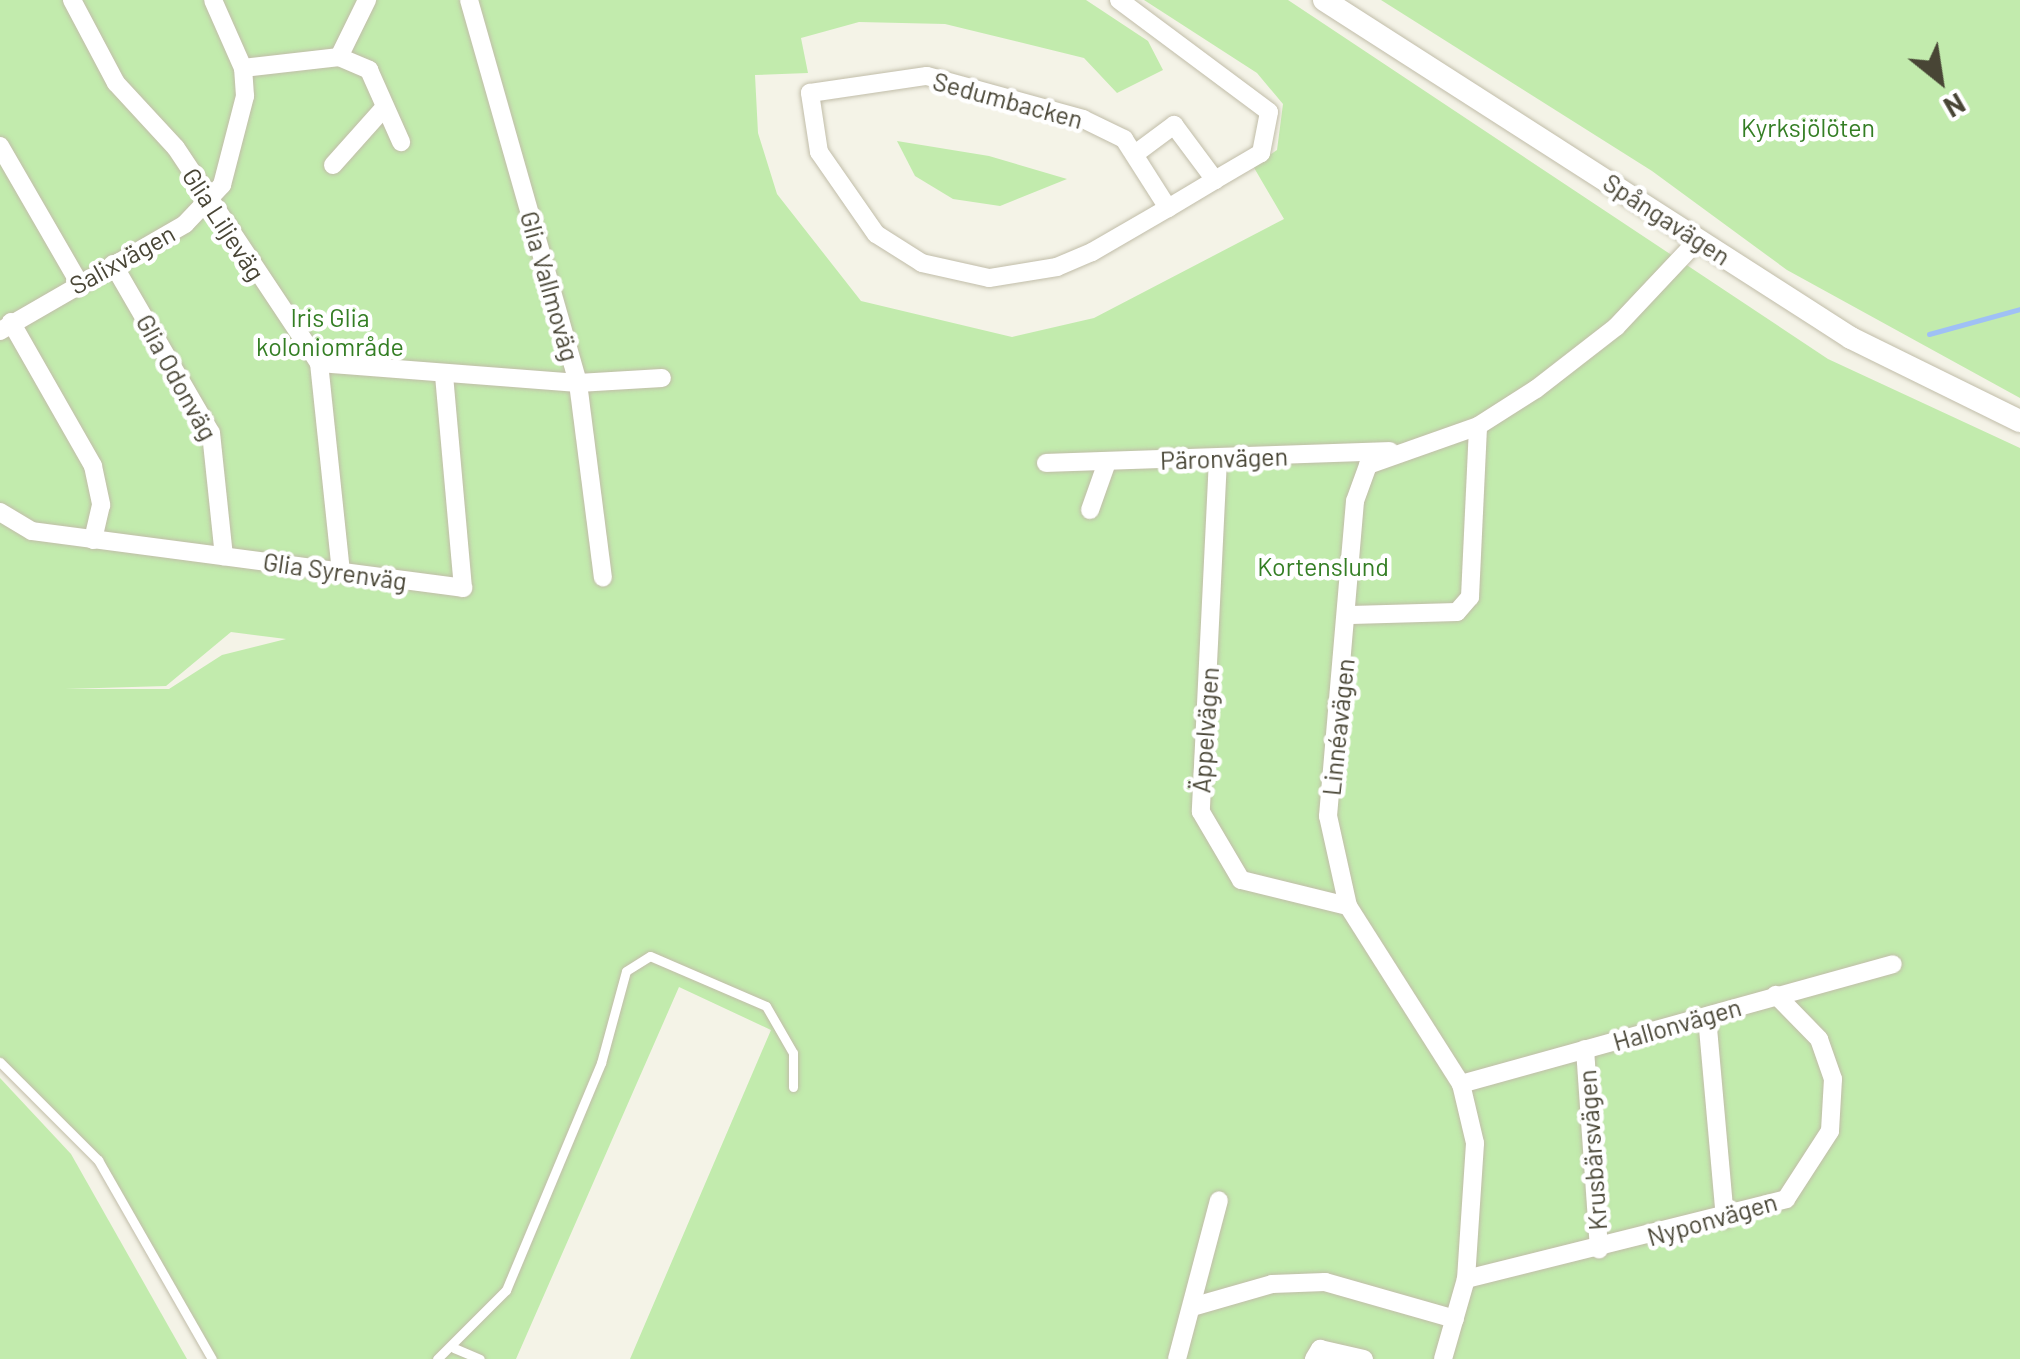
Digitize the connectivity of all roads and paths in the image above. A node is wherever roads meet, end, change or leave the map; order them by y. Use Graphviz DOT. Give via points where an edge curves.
graph roads {
  1 [pos="72,0"];
  2 [pos="213,0"];
  3 [pos="367,0"];
  4 [pos="469,0"];
  5 [pos="1119,0"];
  6 [pos="1324,0"];
  7 [pos="340,57"];
  8 [pos="244,68"];
  9 [pos="384,108"];
  10 [pos="401,142"];
  11 [pos="0,146"];
  12 [pos="1135,154"];
  13 [pos="333,164"];
  14 [pos="1215,180"];
  15 [pos="208,203"];
  16 [pos="1168,208"];
  17 [pos="1699,239"];
  18 [pos="113,264"];
  19 [pos="79,282"];
  20 [pos="6,326"];
  21 [pos="318,363"];
  22 [pos="444,375"];
  23 [pos="662,378"];
  24 [pos="578,383"];
  25 [pos="2020,422"];
  26 [pos="1478,426"];
  27 [pos="1403,450"];
  28 [pos="1218,459"];
  29 [pos="1108,462"];
  30 [pos="1046,463"];
  31 [pos="1090,510"];
  32 [pos="0,512"];
  33 [pos="93,540"];
  34 [pos="224,556"];
  35 [pos="341,572"];
  36 [pos="604,577"];
  37 [pos="1351,614"];
  38 [pos="1348,906"];
  39 [pos="1893,964"];
  40 [pos="1776,996"];
  41 [pos="1707,1017"];
  42 [pos="1585,1049"];
  43 [pos="0,1062"];
  44 [pos="1461,1084"];
  45 [pos="793,1087"];
  46 [pos="1219,1200"];
  47 [pos="1725,1219"];
  48 [pos="1599,1250"];
  49 [pos="1466,1279"];
  50 [pos="1192,1306"];
  51 [pos="1454,1319"];
  52 [pos="454,1348"];
  53 [pos="1317,1354"];
  54 [pos="212,1359"];
  55 [pos="436,1359"];
  56 [pos="480,1359"];
  57 [pos="1177,1359"];
  58 [pos="1364,1359"];
  59 [pos="1443,1359"];
  1 -- 15 [label="street, Glia Liljeväg" via="116,83 176,148"];
  2 -- 8 [label="street"];
  3 -- 7 [label="street"];
  4 -- 24 [label="street, Glia Vallmoväg"];
  5 -- 14 [label="street, Sedumbacken" via="1269,112 1260,153"];
  6 -- 17 [label="street, Spångavägen"];
  7 -- 8 [label="street"];
  7 -- 9 [label="street" via="369,70"];
  8 -- 15 [label="street" via="242,129"];
  9 -- 10 [label="street"];
  9 -- 13 [label="street"];
  11 -- 19 [label="street"];
  12 -- 14 [label="street" via="1174,125"];
  12 -- 16 [label="street, Sedumbacken"];
  12 -- 16 [label="street, Sedumbacken" via="1106,127 928,76 810,94 819,152 841,192 876,234 922,263 989,278 1056,268"];
  14 -- 16 [label="street, Sedumbacken"];
  15 -- 18 [label="street, Salixvägen"];
  15 -- 21 [label="street, Glia Liljeväg"];
  17 -- 25 [label="street, Spångavägen" via="1850,338"];
  17 -- 26 [label="street, Linnéavägen" via="1616,327"];
  18 -- 19 [label="street, Salixvägen"];
  18 -- 34 [label="street, Glia Odonväg" via="211,433"];
  19 -- 20 [label="street, Salixvägen"];
  20 -- 33 [label="street" via="93,466 101,505"];
  21 -- 22 [label="street"];
  21 -- 35 [label="street"];
  22 -- 24 [label="street"];
  22 -- 35 [label="street, Glia Syrenväg" via="463,588"];
  23 -- 24 [label="street"];
  24 -- 36 [label="street, Glia Vallmoväg"];
  26 -- 27 [label="street, Linnéavägen"];
  26 -- 37 [label="street" via="1470,596 1457,612"];
  27 -- 28 [label="street, Päronvägen"];
  27 -- 37 [label="street, Linnéavägen" via="1368,465 1355,501"];
  28 -- 29 [label="street, Päronvägen"];
  28 -- 38 [label="street, Äppelvägen" via="1201,812 1241,880"];
  29 -- 30 [label="street, Päronvägen"];
  29 -- 31 [label="street"];
  32 -- 33 [label="street, Glia Syrenväg" via="32,530"];
  33 -- 34 [label="street, Glia Syrenväg"];
  34 -- 35 [label="street, Glia Syrenväg"];
  37 -- 38 [label="street, Linnéavägen" via="1328,816"];
  38 -- 44 [label="street, Linnéavägen"];
  39 -- 40 [label="street, Hallonvägen"];
  40 -- 41 [label="street, Hallonvägen"];
  40 -- 47 [label="street, Nyponvägen" via="1819,1039 1833,1079 1830,1131 1786,1200"];
  41 -- 42 [label="street, Hallonvägen"];
  41 -- 47 [label="street"];
  42 -- 44 [label="street, Hallonvägen"];
  42 -- 48 [label="street, Krusbärsvägen"];
  43 -- 54 [label="lane" via="98,1160"];
  44 -- 49 [label="street, Linnéavägen" via="1475,1143"];
  45 -- 52 [label="lane" via="792,1054 766,1006 650,956 626,970 601,1064 506,1290"];
  46 -- 50 [label="street"];
  47 -- 48 [label="street, Nyponvägen"];
  48 -- 49 [label="street, Nyponvägen"];
  49 -- 51 [label="street, Linnéavägen"];
  50 -- 51 [label="street" via="1272,1284 1324,1282"];
  50 -- 57 [label="street"];
  51 -- 59 [label="street, Linnéavägen"];
  52 -- 55 [label="lane"];
  52 -- 56 [label="lane"];
  53 -- 58 [label="street"];
}
